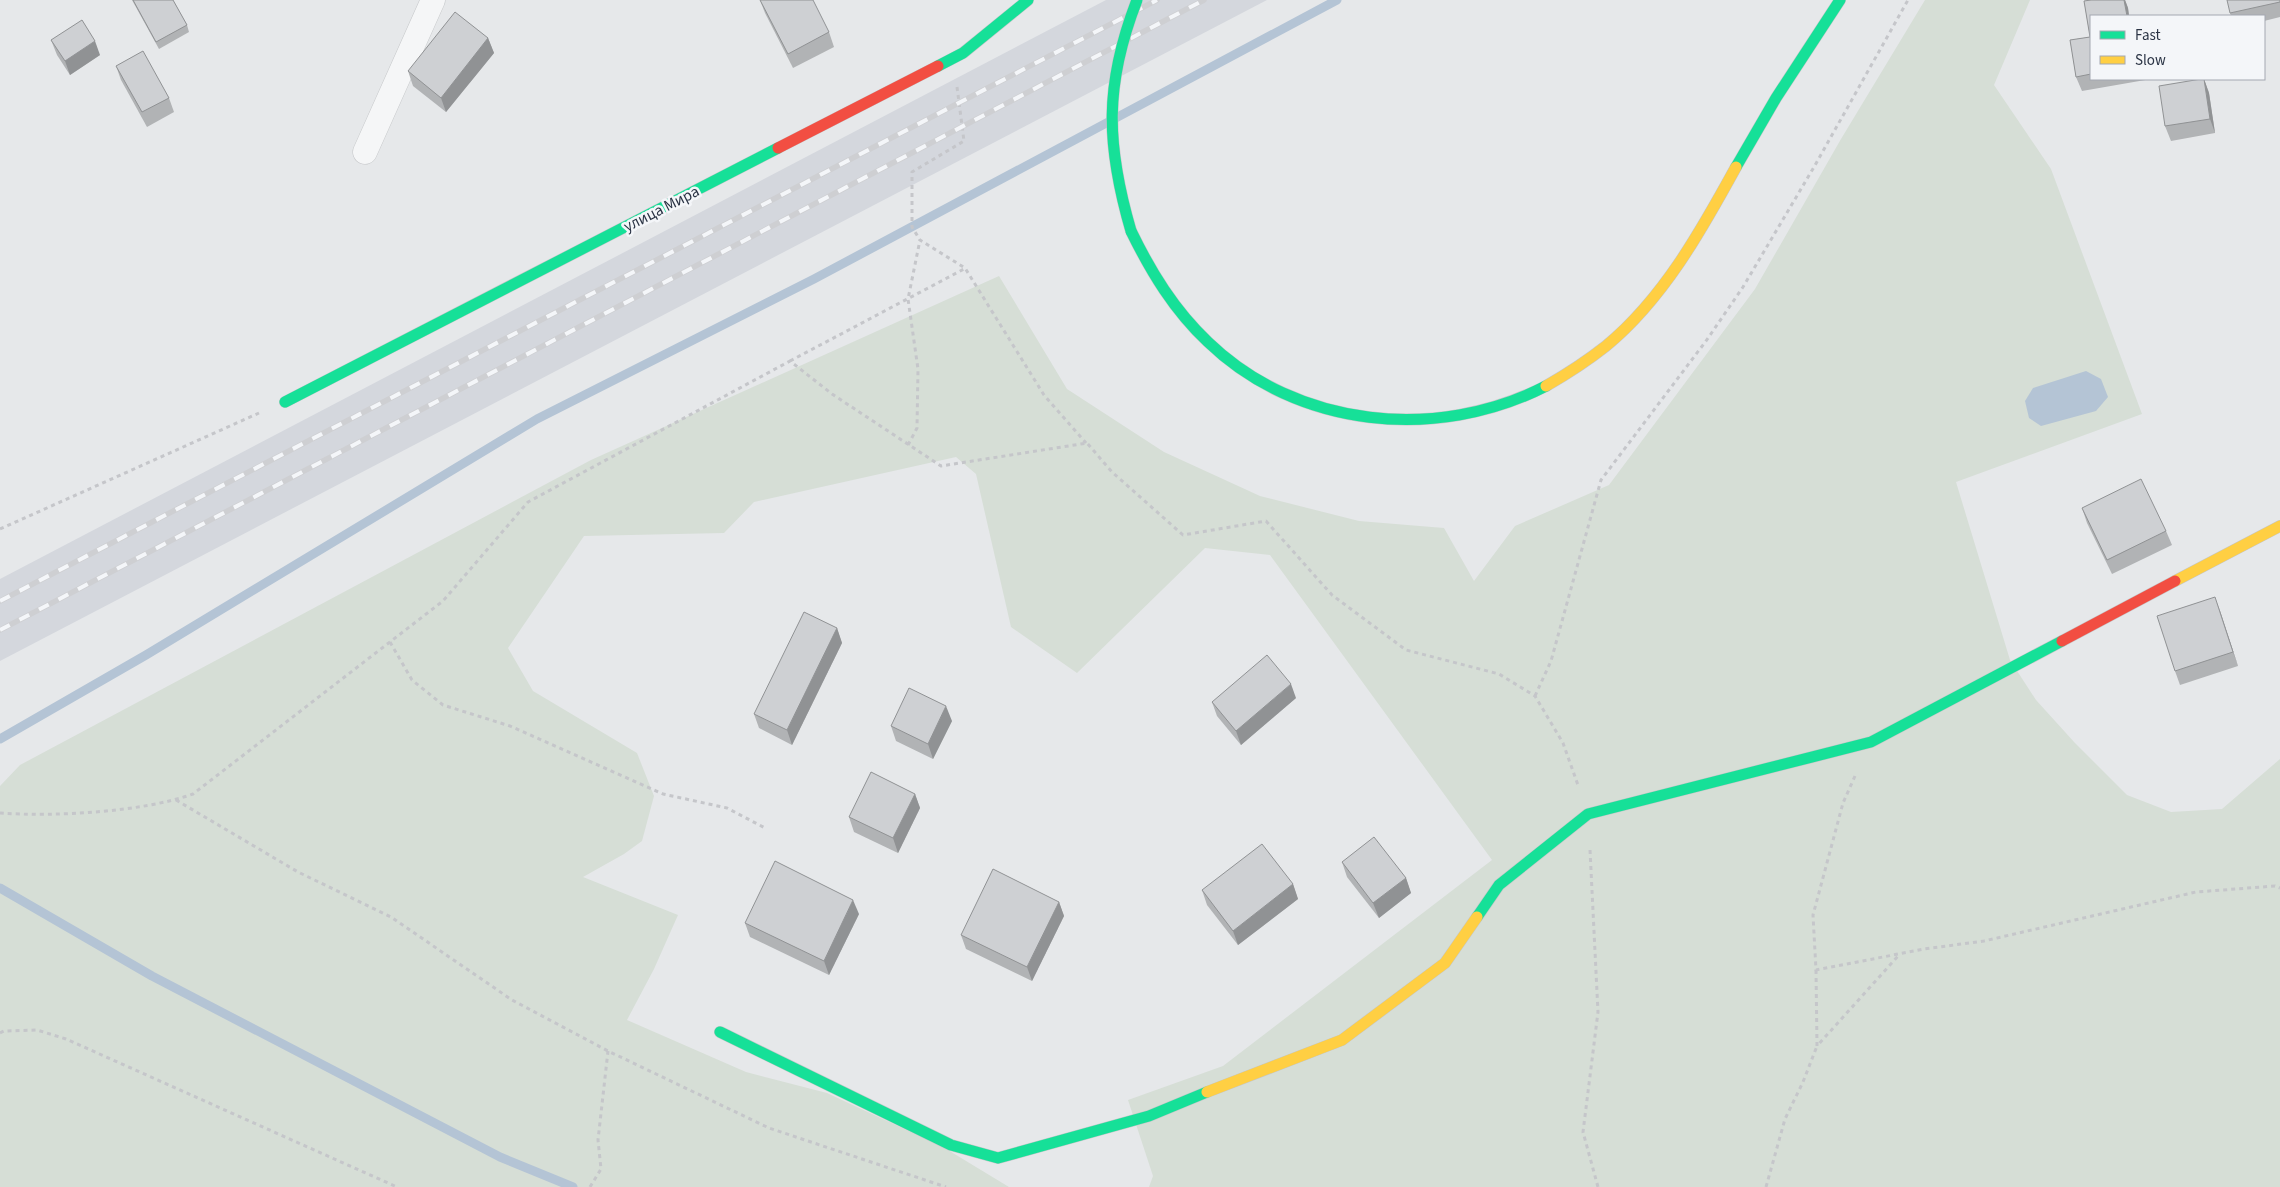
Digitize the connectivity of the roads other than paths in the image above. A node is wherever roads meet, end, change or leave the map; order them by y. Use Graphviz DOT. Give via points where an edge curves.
graph roads {
  1 [pos="433,0"];
  2 [pos="1028,0"];
  3 [pos="1137,0"];
  4 [pos="1840,0"];
  5 [pos="365,152"];
  6 [pos="285,402"];
  7 [pos="2280,526"];
  8 [pos="720,1032"];
  1 -- 5 [label="street"];
  2 -- 6 [label="street, улица Мира" via="963,53"];
  3 -- 4 [label="street, bridge" via="1118,54 1112,90 1110,126 1113,161 1131,231 1165,294 1187,323 1213,348 1272,388 1305,403 1340,413 1411,421 1447,418 1517,401 1580,366 1608,344 1676,267 1715,206 1766,113"];
  7 -- 8 [label="street" via="1871,742 1588,814 1499,885 1445,963 1342,1040 1149,1116 998,1158 951,1145"];
}
